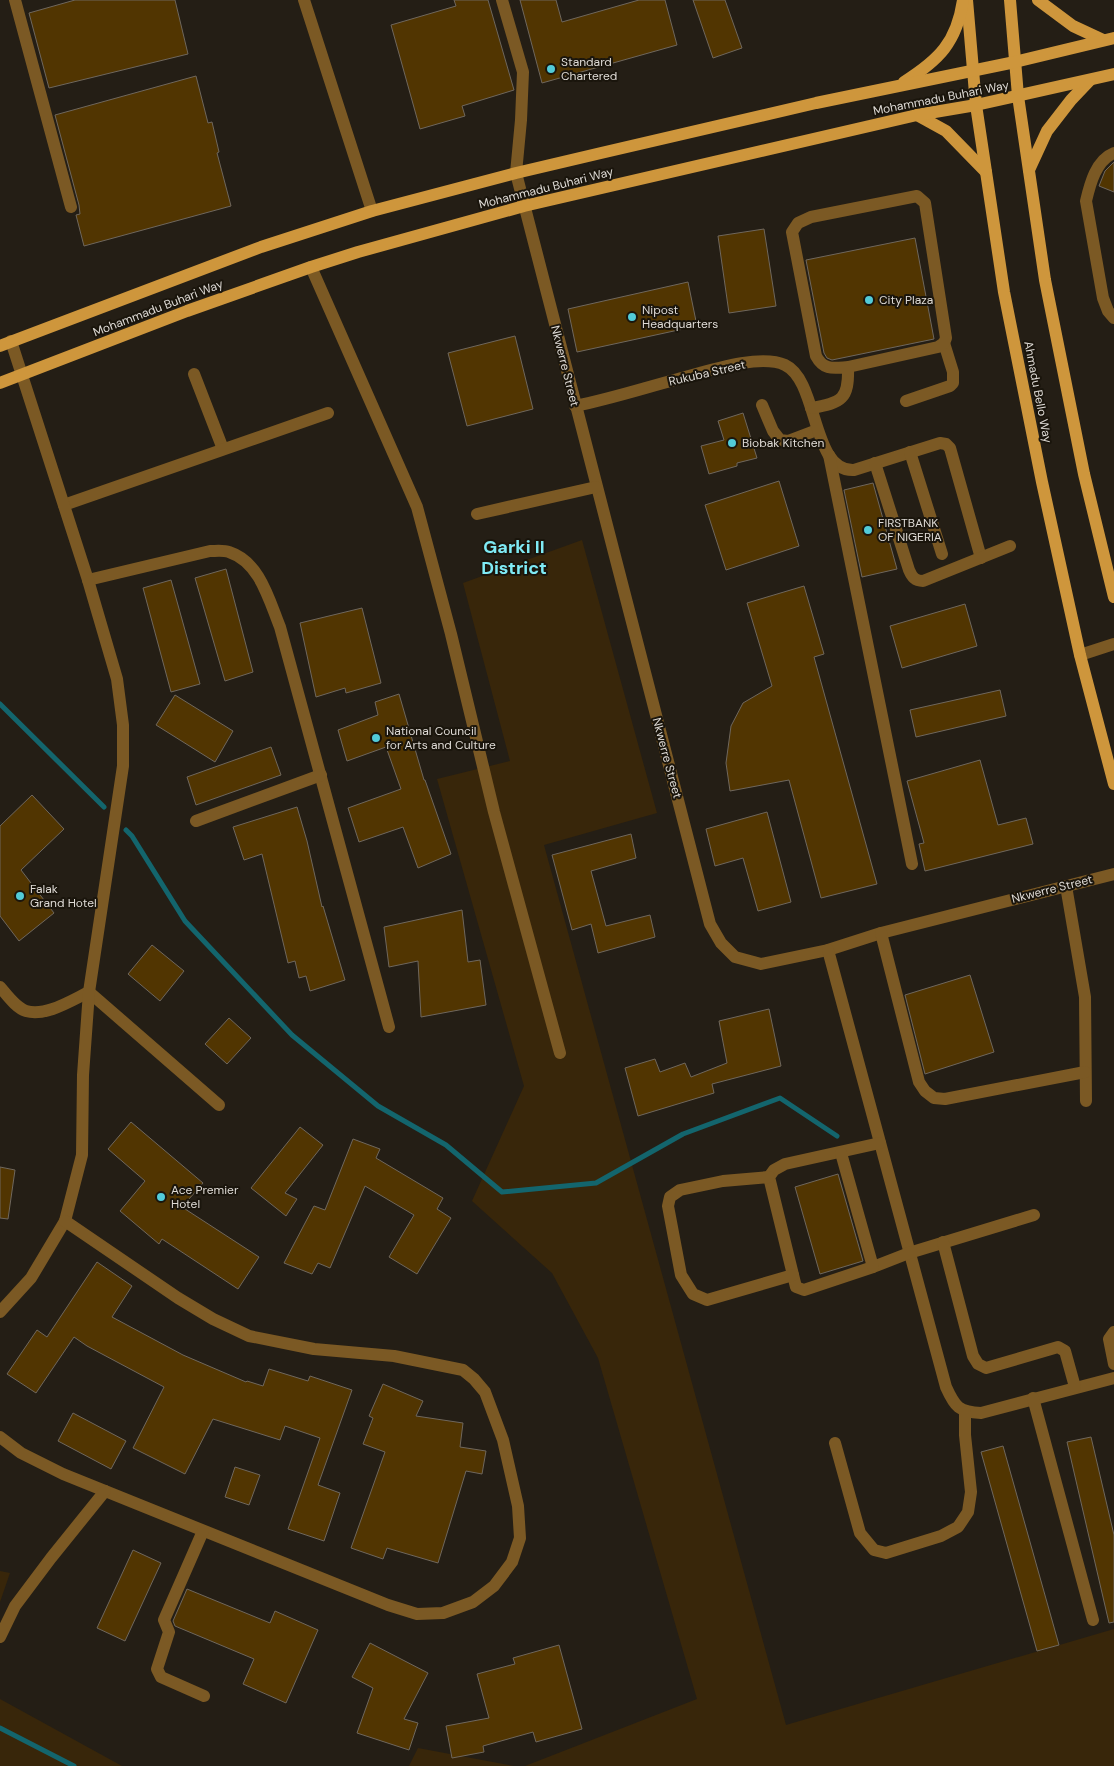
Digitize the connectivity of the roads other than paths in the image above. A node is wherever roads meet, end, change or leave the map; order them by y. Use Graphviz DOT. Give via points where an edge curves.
graph roads {
  1 [pos="15,0"];
  2 [pos="304,0"];
  3 [pos="502,0"];
  4 [pos="962,0"];
  5 [pos="967,0"];
  6 [pos="1010,0"];
  7 [pos="1038,0"];
  8 [pos="1108,39"];
  9 [pos="1015,62"];
  10 [pos="972,71"];
  11 [pos="1114,74"];
  12 [pos="1090,80"];
  13 [pos="897,86"];
  14 [pos="1018,96"];
  15 [pos="976,105"];
  16 [pos="918,115"];
  17 [pos="1114,153"];
  18 [pos="1029,170"];
  19 [pos="986,172"];
  20 [pos="516,173"];
  21 [pos="524,206"];
  22 [pos="71,207"];
  23 [pos="372,211"];
  24 [pos="311,267"];
  25 [pos="1114,318"];
  26 [pos="944,343"];
  27 [pos="6,344"];
  28 [pos="848,366"];
  29 [pos="22,374"];
  30 [pos="194,374"];
  31 [pos="0,383"];
  32 [pos="906,401"];
  33 [pos="575,406"];
  34 [pos="762,406"];
  35 [pos="811,408"];
  36 [pos="328,413"];
  37 [pos="817,430"];
  38 [pos="223,449"];
  39 [pos="910,452"];
  40 [pos="828,454"];
  41 [pos="875,463"];
  42 [pos="596,487"];
  43 [pos="64,504"];
  44 [pos="477,514"];
  45 [pos="1010,546"];
  46 [pos="942,554"];
  47 [pos="981,558"];
  48 [pos="88,580"];
  49 [pos="1114,597"];
  50 [pos="1114,644"];
  51 [pos="1080,655"];
  52 [pos="321,775"];
  53 [pos="1114,784"];
  54 [pos="196,821"];
  55 [pos="912,864"];
  56 [pos="1114,874"];
  57 [pos="1066,886"];
  58 [pos="881,933"];
  59 [pos="828,950"];
  60 [pos="0,988"];
  61 [pos="89,992"];
  62 [pos="389,1027"];
  63 [pos="560,1053"];
  64 [pos="1085,1072"];
  65 [pos="1086,1101"];
  66 [pos="219,1106"];
  67 [pos="880,1143"];
  68 [pos="841,1153"];
  69 [pos="769,1177"];
  70 [pos="1034,1215"];
  71 [pos="66,1221"];
  72 [pos="943,1242"];
  73 [pos="909,1252"];
  74 [pos="873,1267"];
  75 [pos="793,1275"];
  76 [pos="0,1312"];
  77 [pos="1114,1332"];
  78 [pos="1114,1364"];
  79 [pos="1114,1378"];
  80 [pos="1075,1387"];
  81 [pos="1033,1398"];
  82 [pos="966,1412"];
  83 [pos="0,1437"];
  84 [pos="835,1443"];
  85 [pos="105,1491"];
  86 [pos="203,1531"];
  87 [pos="1094,1620"];
  88 [pos="0,1638"];
  89 [pos="204,1696"];
  1 -- 22 [label="street"];
  2 -- 23 [label="street"];
  3 -- 20 [label="street, Nkwerre Street" via="523,72"];
  4 -- 13 [label="main road" via="956,28 945,50 924,70"];
  5 -- 10 [label="main road, Ahmadu Bello Way"];
  6 -- 9 [label="main road"];
  7 -- 8 [label="main road" via="1073,26"];
  8 -- 9 [label="main road, Mohammadu Buhari Way"];
  9 -- 10 [label="main road, Mohammadu Buhari Way"];
  9 -- 14 [label="main road"];
  10 -- 13 [label="main road, Mohammadu Buhari Way"];
  10 -- 15 [label="main road, Ahmadu Bello Way"];
  11 -- 12 [label="main road, Mohammadu Buhari Way"];
  12 -- 14 [label="main road, Mohammadu Buhari Way"];
  12 -- 18 [label="main road" via="1047,132"];
  13 -- 20 [label="main road, Mohammadu Buhari Way"];
  14 -- 15 [label="main road, Mohammadu Buhari Way"];
  14 -- 18 [label="main road"];
  15 -- 16 [label="main road, Mohammadu Buhari Way"];
  15 -- 19 [label="main road, Ahmadu Bello Way"];
  16 -- 19 [label="main road" via="946,131"];
  16 -- 21 [label="main road, Mohammadu Buhari Way"];
  17 -- 25 [label="street" via="1099,165 1086,201 1103,298"];
  18 -- 49 [label="main road" via="1047,290 1084,474"];
  19 -- 51 [label="main road, Ahmadu Bello Way" via="1004,292"];
  20 -- 21 [label="street, Nkwerre Street"];
  20 -- 23 [label="main road, Mohammadu Buhari Way"];
  21 -- 24 [label="main road, Mohammadu Buhari Way"];
  21 -- 33 [label="street, Nkwerre Street"];
  23 -- 27 [label="main road, Mohammadu Buhari Way" via="261,247"];
  24 -- 29 [label="main road, Mohammadu Buhari Way"];
  24 -- 63 [label="street" via="417,507 494,812"];
  26 -- 28 [label="street"];
  26 -- 28 [label="street" via="946,338 926,202 917,196 811,217 798,223 792,232 816,356 820,364 830,368"];
  26 -- 32 [label="street" via="953,383"];
  27 -- 29 [label="street"];
  28 -- 35 [label="street" via="849,385 841,400 829,406"];
  29 -- 31 [label="main road, Mohammadu Buhari Way"];
  29 -- 43 [label="street"];
  30 -- 38 [label="street"];
  33 -- 35 [label="street, Rukuba Street" via="732,365 764,361 786,366 793,372 800,380"];
  33 -- 42 [label="street, Nkwerre Street"];
  34 -- 37 [label="street" via="780,440 788,441"];
  35 -- 37 [label="street, Rukuba Street"];
  36 -- 38 [label="street"];
  37 -- 40 [label="street, Rukuba Street"];
  38 -- 43 [label="street"];
  39 -- 41 [label="street"];
  39 -- 46 [label="street"];
  39 -- 47 [label="street" via="940,443 950,448"];
  40 -- 41 [label="street, Rukuba Street" via="845,470"];
  40 -- 55 [label="street"];
  41 -- 47 [label="street" via="912,577 923,581"];
  42 -- 44 [label="street"];
  42 -- 59 [label="street, Nkwerre Street" via="710,924 721,943 735,957 761,964"];
  43 -- 48 [label="street"];
  45 -- 47 [label="street"];
  48 -- 52 [label="street" via="210,551 228,551 243,559 256,571 280,626"];
  48 -- 61 [label="street" via="117,679 123,725 123,766"];
  50 -- 51 [label="street"];
  51 -- 53 [label="main road, Ahmadu Bello Way"];
  52 -- 54 [label="street"];
  52 -- 62 [label="street"];
  56 -- 57 [label="street, Nkwerre Street"];
  57 -- 58 [label="street, Nkwerre Street"];
  57 -- 64 [label="street" via="1084,997"];
  58 -- 59 [label="street, Nkwerre Street"];
  58 -- 64 [label="street" via="919,1082 925,1092 934,1098 957,1097"];
  59 -- 67 [label="street"];
  60 -- 61 [label="street" via="26,1011 48,1011"];
  61 -- 66 [label="street"];
  61 -- 71 [label="street" via="82,1155"];
  64 -- 65 [label="street"];
  67 -- 68 [label="street"];
  67 -- 73 [label="street"];
  68 -- 69 [label="street" via="785,1164"];
  68 -- 74 [label="street"];
  69 -- 75 [label="street"];
  69 -- 75 [label="street" via="723,1181 680,1190 670,1197 668,1206 681,1275 693,1294 707,1300"];
  70 -- 72 [label="street"];
  71 -- 76 [label="street" via="31,1278"];
  71 -- 86 [label="street" via="178,1298 249,1336 314,1349 394,1356 463,1370 485,1392 503,1440 518,1506 520,1538 512,1562 494,1586 473,1602 444,1613 417,1614"];
  72 -- 73 [label="street"];
  72 -- 80 [label="street" via="973,1356 978,1364 986,1368 1058,1347 1065,1351"];
  73 -- 74 [label="street"];
  73 -- 82 [label="street" via="946,1388 953,1403"];
  74 -- 75 [label="street" via="804,1290 796,1287"];
  77 -- 78 [label="street" via="1108,1339"];
  79 -- 80 [label="street"];
  80 -- 81 [label="street"];
  81 -- 82 [label="street" via="981,1413"];
  81 -- 87 [label="street"];
  82 -- 84 [label="street" via="971,1492 968,1512 958,1527 886,1553 874,1550 860,1533"];
  83 -- 85 [label="street" via="21,1454"];
  85 -- 86 [label="street"];
  85 -- 88 [label="street" via="15,1606"];
  86 -- 89 [label="street" via="164,1620 169,1632 157,1669 161,1676"];
}
